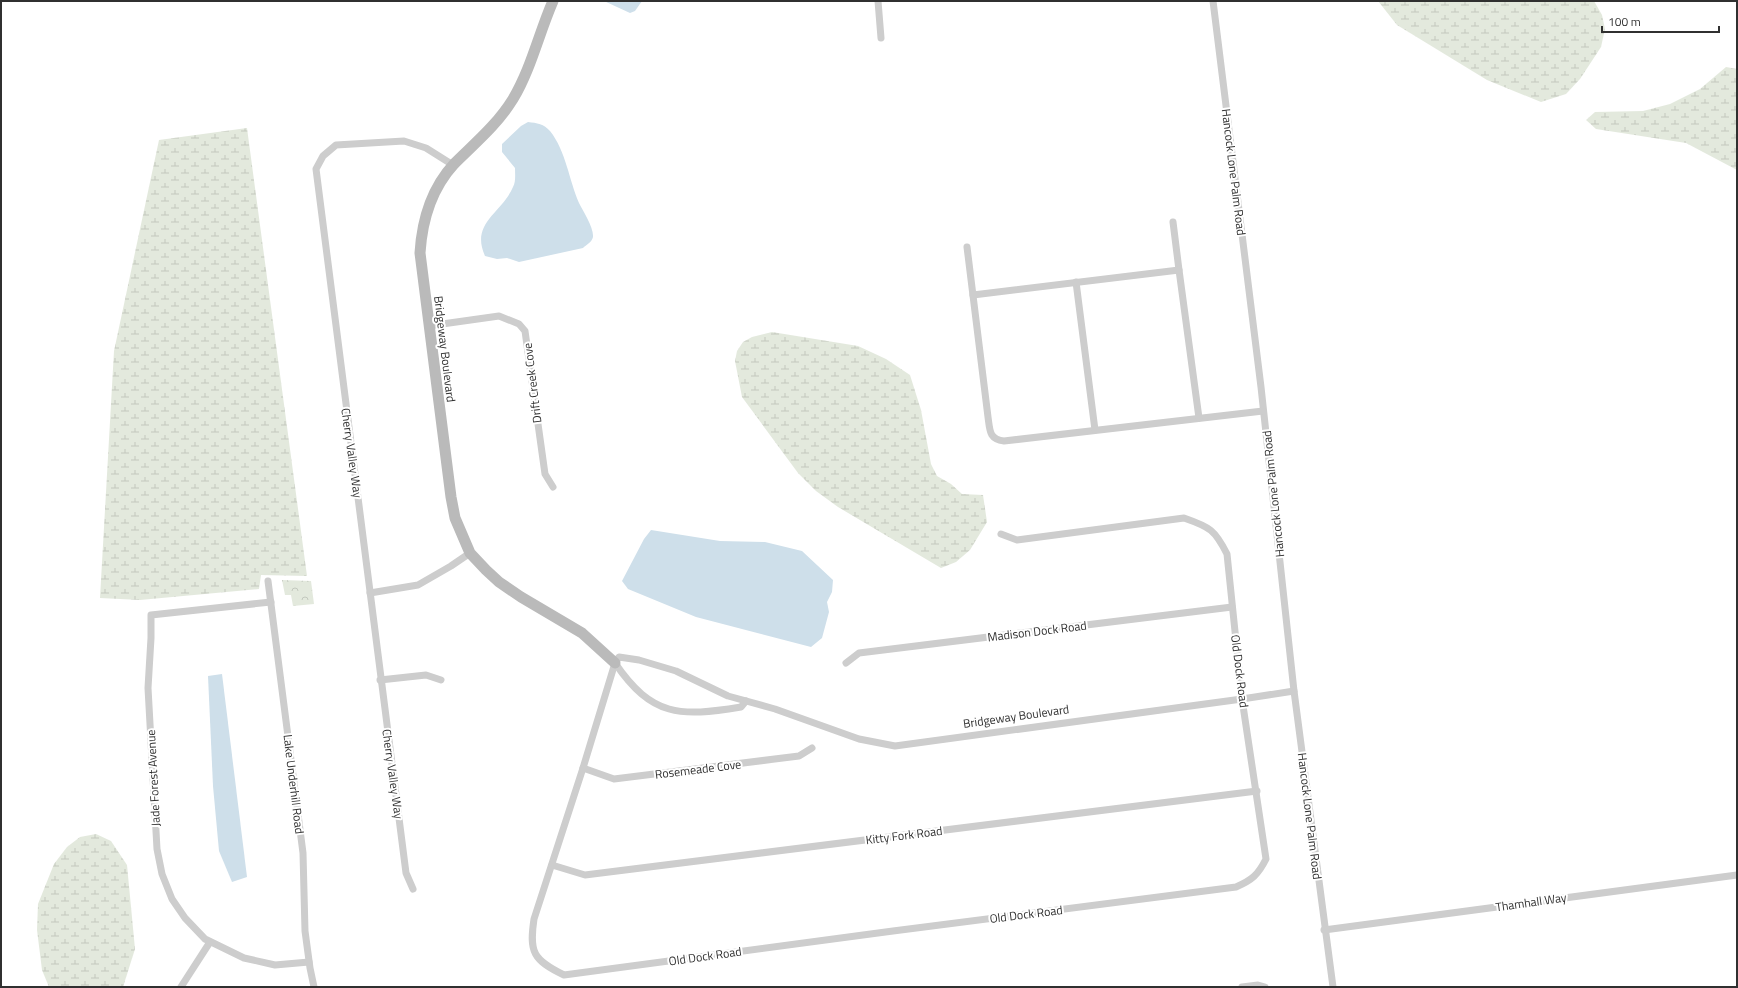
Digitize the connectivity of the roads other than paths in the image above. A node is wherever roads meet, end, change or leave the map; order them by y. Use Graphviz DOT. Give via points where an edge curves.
graph roads {
  1 [pos="553,1"];
  2 [pos="878,1"];
  3 [pos="1213,1"];
  4 [pos="881,38"];
  5 [pos="454,165"];
  6 [pos="1173,222"];
  7 [pos="967,247"];
  8 [pos="1179,270"];
  9 [pos="1076,282"];
  10 [pos="973,295"];
  11 [pos="428,326"];
  12 [pos="1263,410"];
  13 [pos="1199,418"];
  14 [pos="1095,430"];
  15 [pos="553,487"];
  16 [pos="1001,534"];
  17 [pos="470,553"];
  18 [pos="268,581"];
  19 [pos="370,593"];
  20 [pos="271,602"];
  21 [pos="1232,607"];
  22 [pos="615,663"];
  23 [pos="846,663"];
  24 [pos="380,680"];
  25 [pos="441,680"];
  26 [pos="1294,692"];
  27 [pos="1242,698"];
  28 [pos="746,701"];
  29 [pos="812,748"];
  30 [pos="583,768"];
  31 [pos="1257,791"];
  32 [pos="552,865"];
  33 [pos="1737,875"];
  34 [pos="413,889"];
  35 [pos="1324,930"];
  36 [pos="210,942"];
  37 [pos="308,962"];
  38 [pos="181,987"];
  39 [pos="314,987"];
  40 [pos="1242,987"];
  41 [pos="1265,987"];
  42 [pos="1333,987"];
  1 -- 5 [label="street, Bridgeway Boulevard" via="513,99 498,121"];
  2 -- 4 [label="street"];
  3 -- 12 [label="street, Hancock Lone Palm Road"];
  5 -- 11 [label="street, Bridgeway Boulevard" via="430,201 421,238 420,253"];
  5 -- 19 [label="street, Cherry Valley Way" via="426,148 404,141 336,145 323,156 316,169"];
  6 -- 8 [label="street"];
  7 -- 10 [label="street"];
  8 -- 9 [label="street"];
  8 -- 13 [label="street"];
  9 -- 10 [label="street"];
  9 -- 14 [label="street"];
  10 -- 14 [label="street" via="992,436 996,440 1004,441"];
  11 -- 15 [label="street, Drift Creek Cove" via="499,316 519,324 525,331 545,474"];
  11 -- 17 [label="street, Bridgeway Boulevard" via="451,497 455,518"];
  12 -- 13 [label="street"];
  12 -- 26 [label="street, Hancock Lone Palm Road"];
  13 -- 14 [label="street"];
  16 -- 21 [label="street, Old Dock Road" via="1017,540 1184,518 1201,524 1218,536 1227,554"];
  17 -- 19 [label="street" via="418,585"];
  17 -- 22 [label="street, Bridgeway Boulevard" via="499,582 582,633"];
  18 -- 20 [label="street, Lake Underhill Road"];
  19 -- 24 [label="street, Cherry Valley Way"];
  20 -- 36 [label="street, Jade Forest Avenue" via="151,614 148,688 158,856 166,886 177,906 185,918"];
  20 -- 37 [label="street, Lake Underhill Road" via="303,853"];
  21 -- 23 [label="street, Madison Dock Road" via="859,653"];
  21 -- 27 [label="street, Old Dock Road"];
  22 -- 28 [label="street, Bridgeway Boulevard" via="619,657 654,664 676,671 728,696"];
  22 -- 28 [label="street, Bridgeway Boulevard" via="639,692 663,708 685,713 708,712 741,707"];
  22 -- 30 [label="street, Old Dock Road"];
  24 -- 25 [label="street" via="426,675"];
  24 -- 34 [label="street, Cherry Valley Way" via="406,873"];
  26 -- 27 [label="street, Bridgeway Boulevard"];
  26 -- 35 [label="street, Hancock Lone Palm Road"];
  27 -- 28 [label="street, Bridgeway Boulevard" via="895,746 859,739"];
  27 -- 31 [label="street, Old Dock Road"];
  29 -- 30 [label="street, Rosemeade Cove" via="799,756 614,779"];
  30 -- 32 [label="street, Old Dock Road"];
  31 -- 32 [label="street, Kitty Fork Road" via="585,875"];
  31 -- 32 [label="street, Old Dock Road" via="1266,859 1259,872 1236,887 564,975 548,967 535,953 531,940 534,919"];
  33 -- 35 [label="street, Thamhall Way"];
  35 -- 42 [label="street, Hancock Lone Palm Road"];
  36 -- 37 [label="street, Jade Forest Avenue" via="244,958 275,965"];
  36 -- 38 [label="street"];
  37 -- 39 [label="street, Lake Underhill Road"];
  40 -- 41 [label="street"];
}
